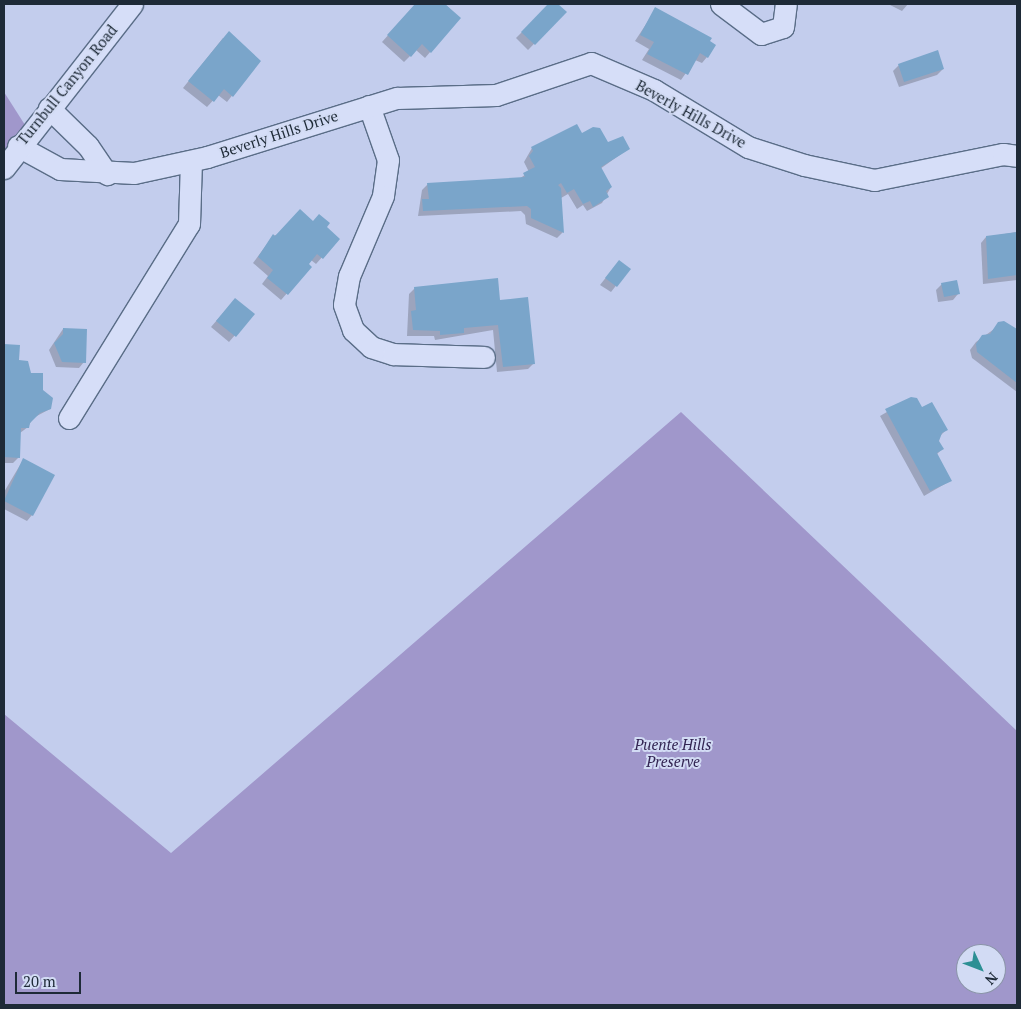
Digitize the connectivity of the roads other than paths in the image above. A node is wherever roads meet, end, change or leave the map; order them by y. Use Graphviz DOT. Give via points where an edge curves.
graph roads {
  1 [pos="132,4"];
  2 [pos="721,4"];
  3 [pos="786,4"];
  4 [pos="369,106"];
  5 [pos="48,108"];
  6 [pos="18,146"];
  7 [pos="1017,156"];
  8 [pos="191,161"];
  9 [pos="4,168"];
  10 [pos="107,174"];
  11 [pos="484,358"];
  12 [pos="69,418"];
  1 -- 5 [label="street, Turnbull Canyon Road"];
  2 -- 3 [label="street" via="761,34 783,28"];
  4 -- 7 [label="street, Beverly Hills Drive" via="397,98 496,95 592,63 654,90 748,147 804,165 874,180 1003,154"];
  4 -- 8 [label="street, Beverly Hills Drive"];
  4 -- 11 [label="street" via="388,160 383,196 349,276 344,305 353,330 371,347 393,354"];
  5 -- 6 [label="street, Turnbull Canyon Road"];
  5 -- 10 [label="street" via="88,146"];
  6 -- 9 [label="street, Turnbull Canyon Road"];
  6 -- 10 [label="street, Beverly Hills Drive" via="60,170"];
  8 -- 10 [label="street, Beverly Hills Drive" via="134,173"];
  8 -- 12 [label="street" via="189,224"];
}
